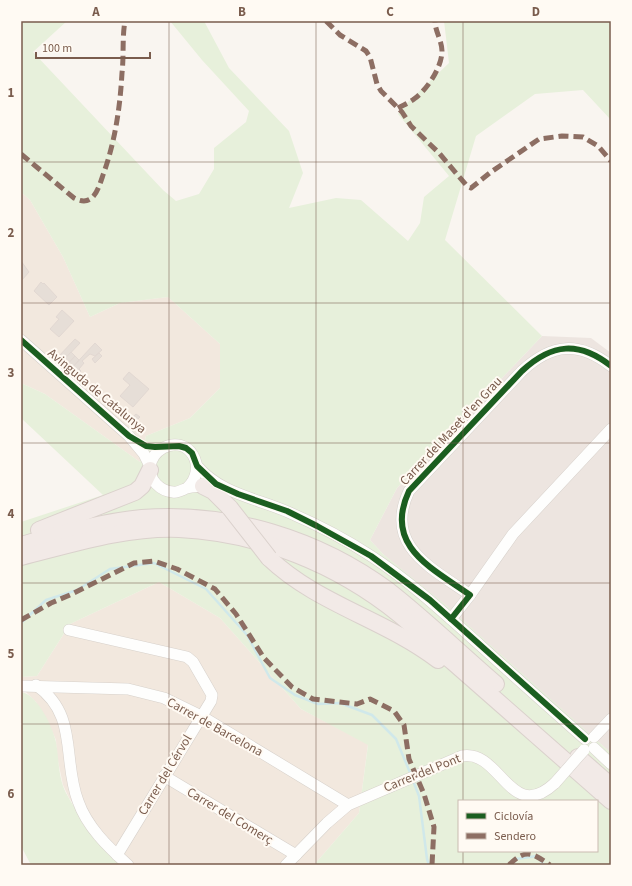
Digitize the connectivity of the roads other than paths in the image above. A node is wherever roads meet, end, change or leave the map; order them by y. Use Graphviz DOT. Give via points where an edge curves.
graph roads {
  1 [pos="21,340"];
  2 [pos="611,366"];
  3 [pos="611,429"];
  4 [pos="129,436"];
  5 [pos="164,447"];
  6 [pos="197,466"];
  7 [pos="150,468"];
  8 [pos="195,487"];
  9 [pos="225,489"];
  10 [pos="21,537"];
  11 [pos="21,545"];
  12 [pos="21,557"];
  13 [pos="470,595"];
  14 [pos="451,620"];
  15 [pos="69,630"];
  16 [pos="36,685"];
  17 [pos="21,686"];
  18 [pos="492,696"];
  19 [pos="201,716"];
  20 [pos="611,719"];
  21 [pos="589,744"];
  22 [pos="611,764"];
  23 [pos="164,776"];
  24 [pos="611,786"];
  25 [pos="611,801"];
  26 [pos="348,805"];
  27 [pos="117,855"];
  28 [pos="296,855"];
  29 [pos="128,865"];
  30 [pos="286,865"];
  1 -- 4 [label="street, Avinguda de Catalunya"];
  2 -- 13 [label="street, Carrer del Maset d'en Grau" via="599,357 580,349 560,349 543,354 522,370 409,491 401,518 404,536 411,550 420,560"];
  3 -- 13 [label="street" via="513,534"];
  4 -- 5 [label="street, Avinguda de Catalunya" via="146,446"];
  4 -- 7 [label="street, Avinguda de Catalunya" via="144,454"];
  5 -- 6 [label="street" via="186,448 192,453"];
  5 -- 7 [label="street" via="154,455"];
  6 -- 8 [label="street"];
  6 -- 9 [label="street"];
  7 -- 8 [label="street" via="154,482 166,491"];
  7 -- 10 [label="highway" via="142,486 135,492"];
  8 -- 9 [label="street"];
  8 -- 18 [label="highway, bridge" via="213,491 285,574 312,591 402,636"];
  9 -- 14 [label="street" via="287,511 344,540 395,573"];
  11 -- 24 [label="highway" via="90,526 142,518 199,518 260,528 303,543 366,576 416,613"];
  12 -- 18 [label="highway" via="122,533 150,530 211,532 272,545 317,563 374,596 400,615"];
  13 -- 14 [label="street"];
  14 -- 21 [label="street"];
  15 -- 19 [label="street, Carrer del Cérvol" via="190,659 212,695"];
  16 -- 17 [label="street, Carrer de Barcelona"];
  16 -- 19 [label="street, Carrer de Barcelona" via="145,692"];
  16 -- 27 [label="street" via="50,696 63,718 75,791 82,811 107,846"];
  18 -- 25 [label="highway"];
  19 -- 23 [label="street, Carrer del Cérvol"];
  19 -- 26 [label="street, Carrer de Barcelona"];
  20 -- 21 [label="street, Carrer del Pont"];
  21 -- 22 [label="street"];
  21 -- 26 [label="street, Carrer del Pont, bridge" via="555,783 540,793 523,794 512,789 494,769 476,757 466,755"];
  23 -- 27 [label="street, Carrer del Cérvol"];
  23 -- 28 [label="street, Carrer del Comerç"];
  26 -- 28 [label="street, Carrer del Pont"];
  27 -- 29 [label="street"];
  28 -- 30 [label="street, Carrer del Pont"];
}
